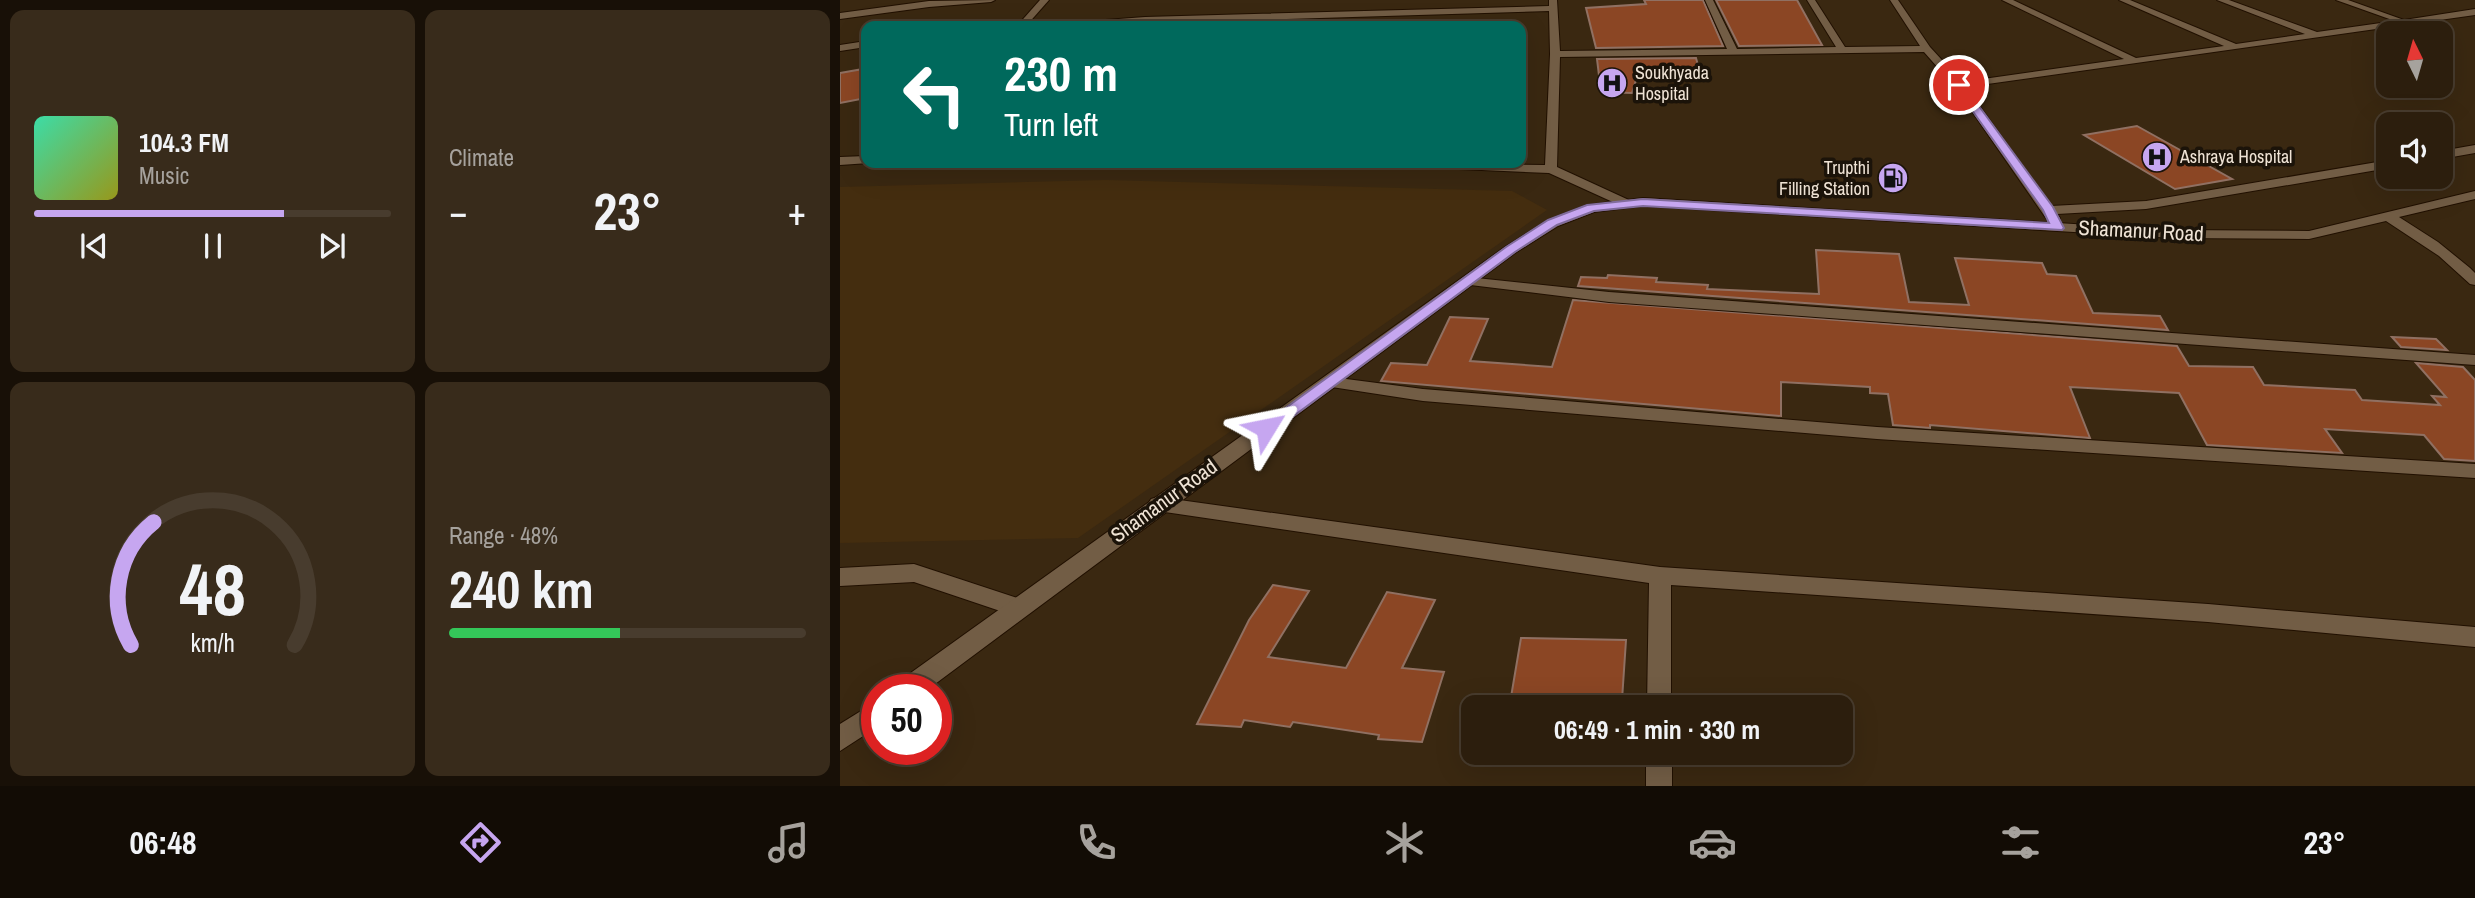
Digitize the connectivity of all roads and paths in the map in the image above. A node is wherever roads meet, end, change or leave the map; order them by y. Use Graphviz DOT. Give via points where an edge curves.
graph roads {
  1 [pos="991,0"];
  2 [pos="1045,0"];
  3 [pos="1450,0"];
  4 [pos="1709,0"];
  5 [pos="1811,0"];
  6 [pos="1894,0"];
  7 [pos="2006,0"];
  8 [pos="2123,0"];
  9 [pos="2221,0"];
  10 [pos="2340,0"];
  11 [pos="927,2"];
  12 [pos="1553,4"];
  13 [pos="2475,12"];
  14 [pos="1327,14"];
  15 [pos="1446,15"];
  16 [pos="840,16"];
  17 [pos="1026,21"];
  18 [pos="1131,21"];
  19 [pos="1323,21"];
  20 [pos="2401,21"];
  21 [pos="2411,21"];
  22 [pos="2376,26"];
  23 [pos="2318,35"];
  24 [pos="861,45"];
  25 [pos="2235,47"];
  26 [pos="840,48"];
  27 [pos="1927,49"];
  28 [pos="1842,50"];
  29 [pos="1734,53"];
  30 [pos="1555,54"];
  31 [pos="2135,61"];
  32 [pos="1959,85"];
  33 [pos="2475,149"];
  34 [pos="2453,153"];
  35 [pos="861,160"];
  36 [pos="840,161"];
  37 [pos="2376,166"];
  38 [pos="1526,168"];
  39 [pos="1551,169"];
  40 [pos="2475,195"];
  41 [pos="1626,204"];
  42 [pos="2049,210"];
  43 [pos="2386,215"];
  44 [pos="2057,228"];
  45 [pos="1467,281"];
  46 [pos="2475,281"];
  47 [pos="2475,360"];
  48 [pos="1331,382"];
  49 [pos="2475,471"];
  50 [pos="1158,504"];
  51 [pos="1660,576"];
  52 [pos="840,577"];
  53 [pos="1018,608"];
  54 [pos="2475,637"];
  55 [pos="929,674"];
  56 [pos="1659,695"];
  57 [pos="861,724"];
  58 [pos="840,739"];
  59 [pos="1659,765"];
  60 [pos="1659,786"];
  1 -- 11 [label="street"];
  2 -- 17 [label="street"];
  3 -- 15 [label="street"];
  4 -- 29 [label="street"];
  5 -- 28 [label="street"];
  6 -- 27 [label="street"];
  7 -- 31 [label="street"];
  8 -- 25 [label="street"];
  9 -- 23 [label="street"];
  10 -- 20 [label="street"];
  11 -- 16 [label="street"];
  12 -- 15 [label="street"];
  12 -- 30 [label="street"];
  13 -- 21 [label="street"];
  14 -- 15 [label="street"];
  14 -- 18 [label="street"];
  14 -- 19 [label="street"];
  22 -- 23 [label="street"];
  23 -- 25 [label="street"];
  24 -- 26 [label="street"];
  25 -- 31 [label="street"];
  27 -- 28 [label="street"];
  27 -- 32 [label="street"];
  28 -- 29 [label="street"];
  29 -- 30 [label="street"];
  30 -- 39 [label="street"];
  31 -- 32 [label="street"];
  32 -- 42 [label="street"];
  33 -- 34 [label="street"];
  35 -- 36 [label="street"];
  37 -- 42 [label="street" via="2146,205"];
  38 -- 39 [label="street"];
  39 -- 41 [label="street"];
  40 -- 43 [label="street, Shamanur Road"];
  41 -- 44 [label="street, Shamanur Road" via="1690,204"];
  41 -- 45 [label="street, Shamanur Road" via="1592,208 1553,223"];
  42 -- 44 [label="street"];
  43 -- 44 [label="street, Shamanur Road" via="2309,235"];
  43 -- 46 [label="street" via="2425,237"];
  45 -- 47 [label="street" via="1609,298"];
  45 -- 48 [label="street, Shamanur Road"];
  48 -- 49 [label="street" via="1423,395 1877,433"];
  48 -- 50 [label="street, Shamanur Road"];
  50 -- 51 [label="street"];
  50 -- 53 [label="street, Shamanur Road"];
  51 -- 54 [label="street" via="2208,613"];
  51 -- 56 [label="street"];
  52 -- 53 [label="street" via="914,573"];
  53 -- 55 [label="street, Shamanur Road"];
  57 -- 58 [label="street"];
  59 -- 60 [label="street"];
}
